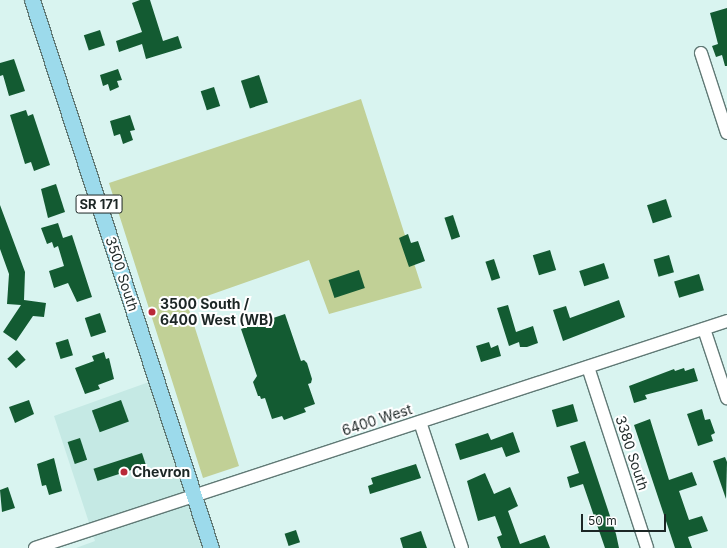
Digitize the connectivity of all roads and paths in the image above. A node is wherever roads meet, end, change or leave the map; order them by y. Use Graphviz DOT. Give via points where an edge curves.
graph roads {
  1 [pos="32,0"];
  2 [pos="701,53"];
  3 [pos="727,134"];
  4 [pos="727,321"];
  5 [pos="704,328"];
  6 [pos="588,367"];
  7 [pos="727,398"];
  8 [pos="420,422"];
  9 [pos="194,496"];
  10 [pos="35,548"];
  11 [pos="211,548"];
  12 [pos="462,548"];
  13 [pos="648,548"];
  1 -- 9 [label="main road, 3500 South / SR 171"];
  2 -- 3 [label="street"];
  4 -- 5 [label="street, 6400 West"];
  5 -- 6 [label="street, 6400 West"];
  5 -- 7 [label="street"];
  6 -- 8 [label="street, 6400 West"];
  6 -- 13 [label="street, 3380 South"];
  8 -- 9 [label="street, 6400 West"];
  8 -- 12 [label="street"];
  9 -- 10 [label="street, 6400 West"];
  9 -- 11 [label="main road, 3500 South / SR 171"];
}
